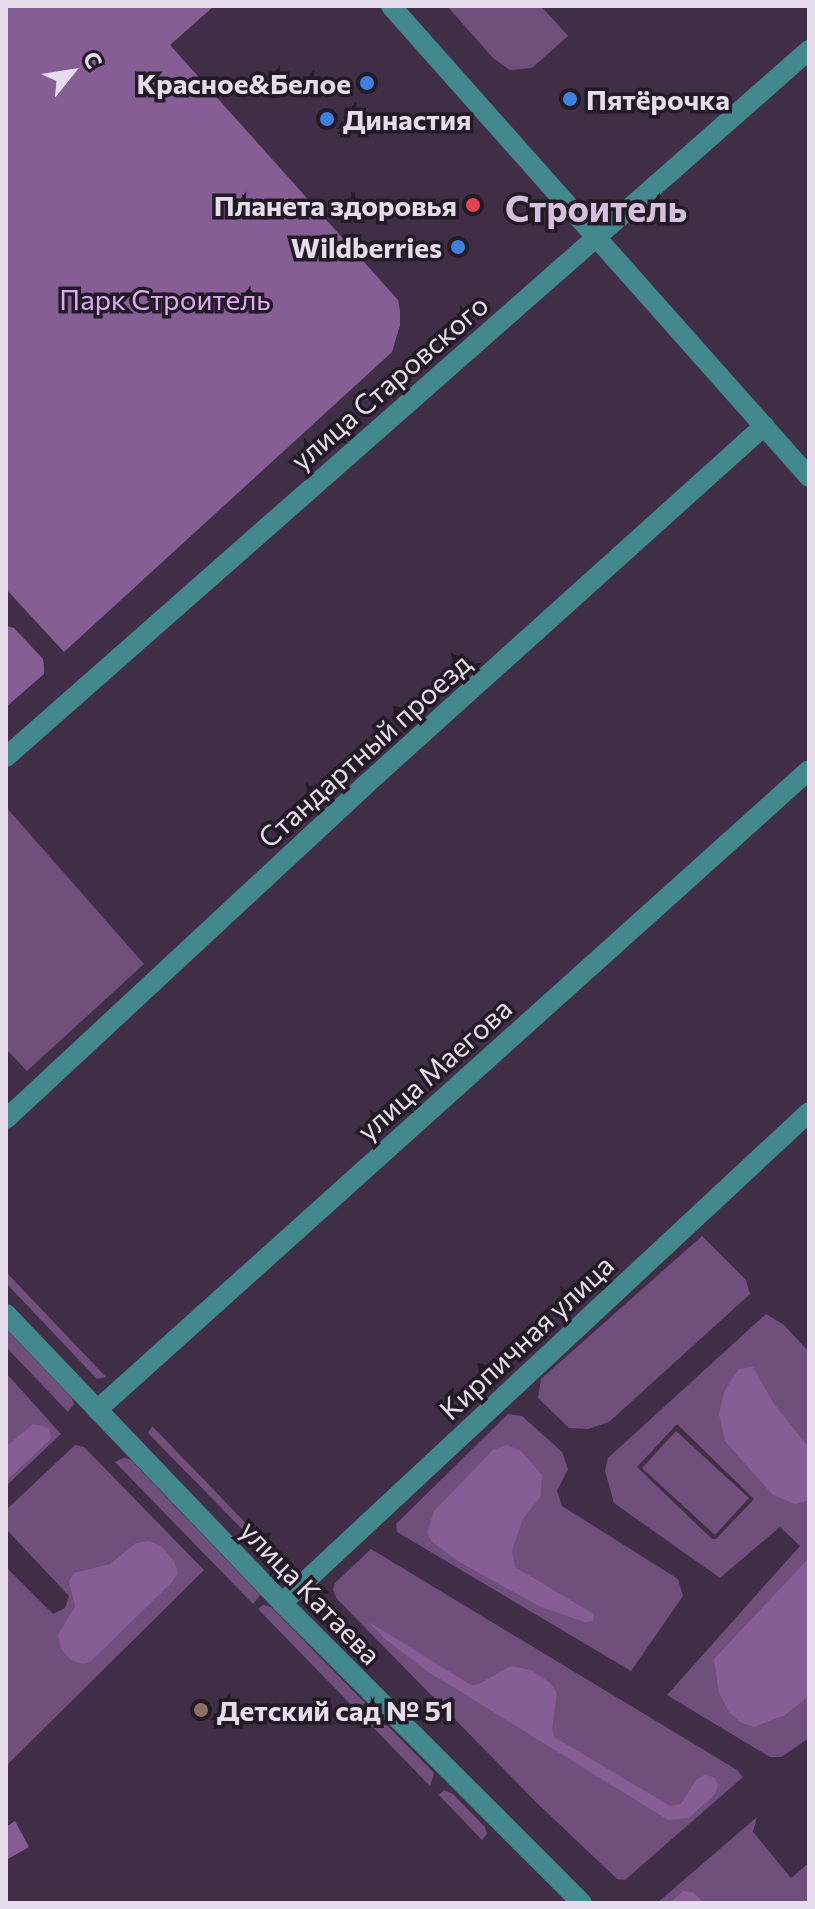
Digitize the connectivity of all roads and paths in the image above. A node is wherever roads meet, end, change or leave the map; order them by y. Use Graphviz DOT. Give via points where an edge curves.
graph roads {
  1 [pos="391,6"];
  2 [pos="809,50"];
  3 [pos="596,237"];
  4 [pos="764,426"];
  5 [pos="809,477"];
  6 [pos="6,757"];
  7 [pos="809,770"];
  8 [pos="809,1112"];
  9 [pos="6,1119"];
  10 [pos="6,1314"];
  11 [pos="97,1410"];
  12 [pos="282,1603"];
  13 [pos="582,1903"];
  1 -- 3 [label="street"];
  2 -- 3 [label="street, улица Старовского"];
  3 -- 4 [label="street"];
  3 -- 6 [label="street, улица Старовского"];
  4 -- 5 [label="street"];
  4 -- 9 [label="street, Стандартный проезд" via="351,798"];
  7 -- 11 [label="street, улица Маегова"];
  8 -- 12 [label="street, Кирпичная улица"];
  10 -- 11 [label="street, улица Катаева"];
  11 -- 12 [label="street, улица Катаева"];
  12 -- 13 [label="street, улица Катаева"];
}
